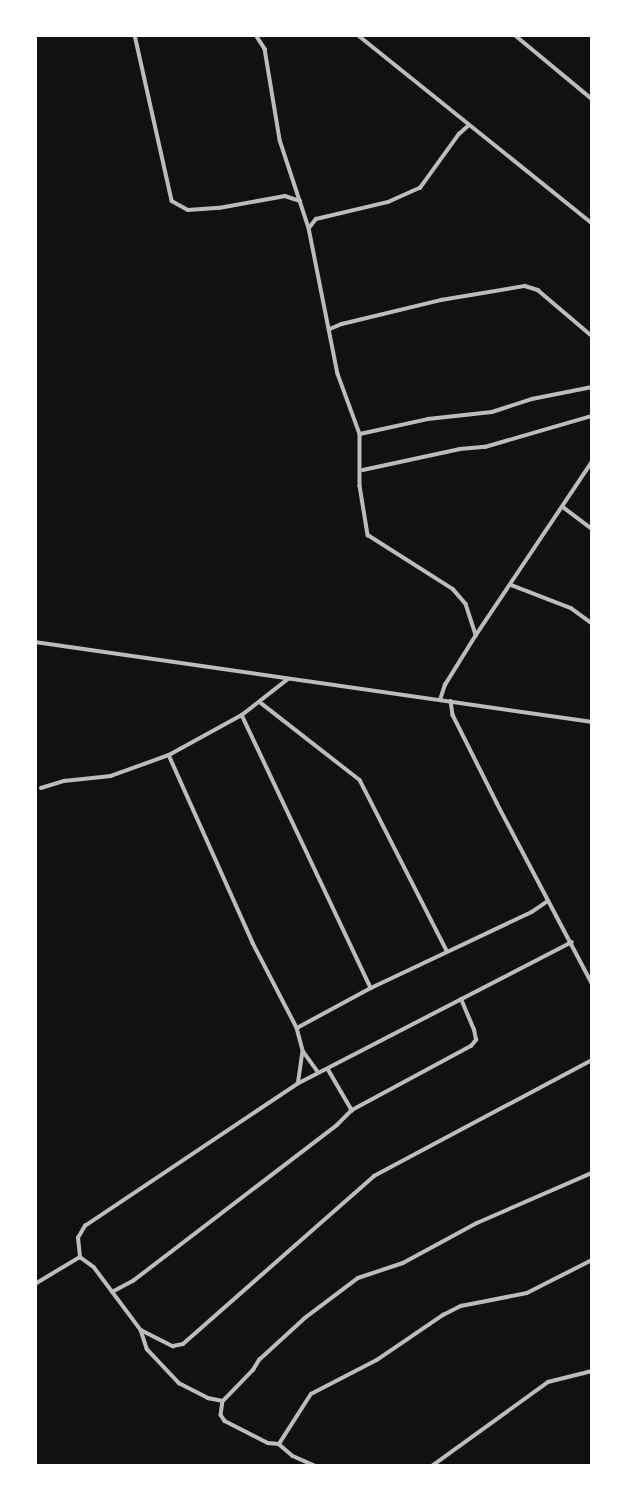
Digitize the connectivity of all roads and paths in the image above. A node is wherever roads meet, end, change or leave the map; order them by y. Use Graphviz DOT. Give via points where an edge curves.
graph roads {
  1 [pos="135,35"];
  2 [pos="256,35"];
  3 [pos="358,35"];
  4 [pos="514,35"];
  5 [pos="592,99"];
  6 [pos="469,125"];
  7 [pos="300,201"];
  8 [pos="592,223"];
  9 [pos="309,228"];
  10 [pos="330,330"];
  11 [pos="592,336"];
  12 [pos="592,387"];
  13 [pos="592,416"];
  14 [pos="360,434"];
  15 [pos="592,462"];
  16 [pos="362,470"];
  17 [pos="563,507"];
  18 [pos="592,529"];
  19 [pos="511,585"];
  20 [pos="592,623"];
  21 [pos="476,635"];
  22 [pos="35,642"];
  23 [pos="288,679"];
  24 [pos="440,700"];
  25 [pos="451,701"];
  26 [pos="261,703"];
  27 [pos="242,715"];
  28 [pos="592,722"];
  29 [pos="169,755"];
  30 [pos="41,788"];
  31 [pos="549,901"];
  32 [pos="572,942"];
  33 [pos="447,951"];
  34 [pos="592,983"];
  35 [pos="371,988"];
  36 [pos="461,1000"];
  37 [pos="298,1028"];
  38 [pos="303,1051"];
  39 [pos="592,1060"];
  40 [pos="328,1069"];
  41 [pos="318,1072"];
  42 [pos="297,1084"];
  43 [pos="352,1110"];
  44 [pos="592,1174"];
  45 [pos="80,1257"];
  46 [pos="592,1260"];
  47 [pos="35,1284"];
  48 [pos="112,1292"];
  49 [pos="141,1330"];
  50 [pos="592,1371"];
  51 [pos="223,1401"];
  52 [pos="279,1444"];
  53 [pos="315,1466"];
  54 [pos="432,1466"];
  1 -- 7 [label="street" via="172,201 188,210 285,196"];
  2 -- 7 [label="street" via="265,49 280,140"];
  3 -- 6 [label="street"];
  4 -- 5 [label="street"];
  6 -- 8 [label="street"];
  6 -- 9 [label="street" via="420,188 388,202 316,219"];
  7 -- 9 [label="street"];
  9 -- 10 [label="street"];
  10 -- 11 [label="street" via="441,300 525,286 538,290"];
  10 -- 14 [label="street" via="338,374"];
  12 -- 14 [label="street" via="492,412 428,419"];
  13 -- 16 [label="street" via="485,447"];
  14 -- 16 [label="street"];
  15 -- 17 [label="street"];
  16 -- 21 [label="street" via="360,486 369,535 453,589 466,604"];
  17 -- 18 [label="street"];
  17 -- 19 [label="street"];
  19 -- 20 [label="street" via="571,608"];
  19 -- 21 [label="street"];
  21 -- 24 [label="street"];
  22 -- 23 [label="street"];
  23 -- 24 [label="street"];
  23 -- 26 [label="street"];
  24 -- 25 [label="street"];
  25 -- 28 [label="street"];
  25 -- 31 [label="street" via="453,715"];
  26 -- 27 [label="street"];
  26 -- 33 [label="street" via="360,780"];
  27 -- 29 [label="street"];
  27 -- 35 [label="street"];
  29 -- 30 [label="street" via="111,776"];
  29 -- 37 [label="street" via="253,943"];
  31 -- 32 [label="street"];
  31 -- 33 [label="street"];
  32 -- 34 [label="street"];
  32 -- 36 [label="street"];
  33 -- 35 [label="street"];
  35 -- 37 [label="street"];
  36 -- 40 [label="street"];
  36 -- 43 [label="street" via="474,1030 476,1040 471,1046"];
  37 -- 38 [label="street"];
  38 -- 41 [label="street"];
  38 -- 42 [label="street"];
  39 -- 49 [label="street" via="374,1176 183,1345 173,1346"];
  40 -- 41 [label="street"];
  40 -- 43 [label="street"];
  41 -- 42 [label="street"];
  42 -- 45 [label="street" via="85,1226 78,1238"];
  43 -- 48 [label="street" via="133,1281"];
  44 -- 51 [label="street" via="477,1223 403,1263 358,1278 305,1318"];
  45 -- 47 [label="street"];
  45 -- 48 [label="street" via="94,1267"];
  46 -- 52 [label="street" via="527,1293 461,1306 443,1315 377,1360 311,1394"];
  48 -- 49 [label="street"];
  49 -- 51 [label="street" via="147,1349 179,1383"];
  50 -- 54 [label="street" via="548,1382"];
  51 -- 52 [label="street" via="220,1415 225,1420 268,1443"];
  52 -- 53 [label="street"];
}
